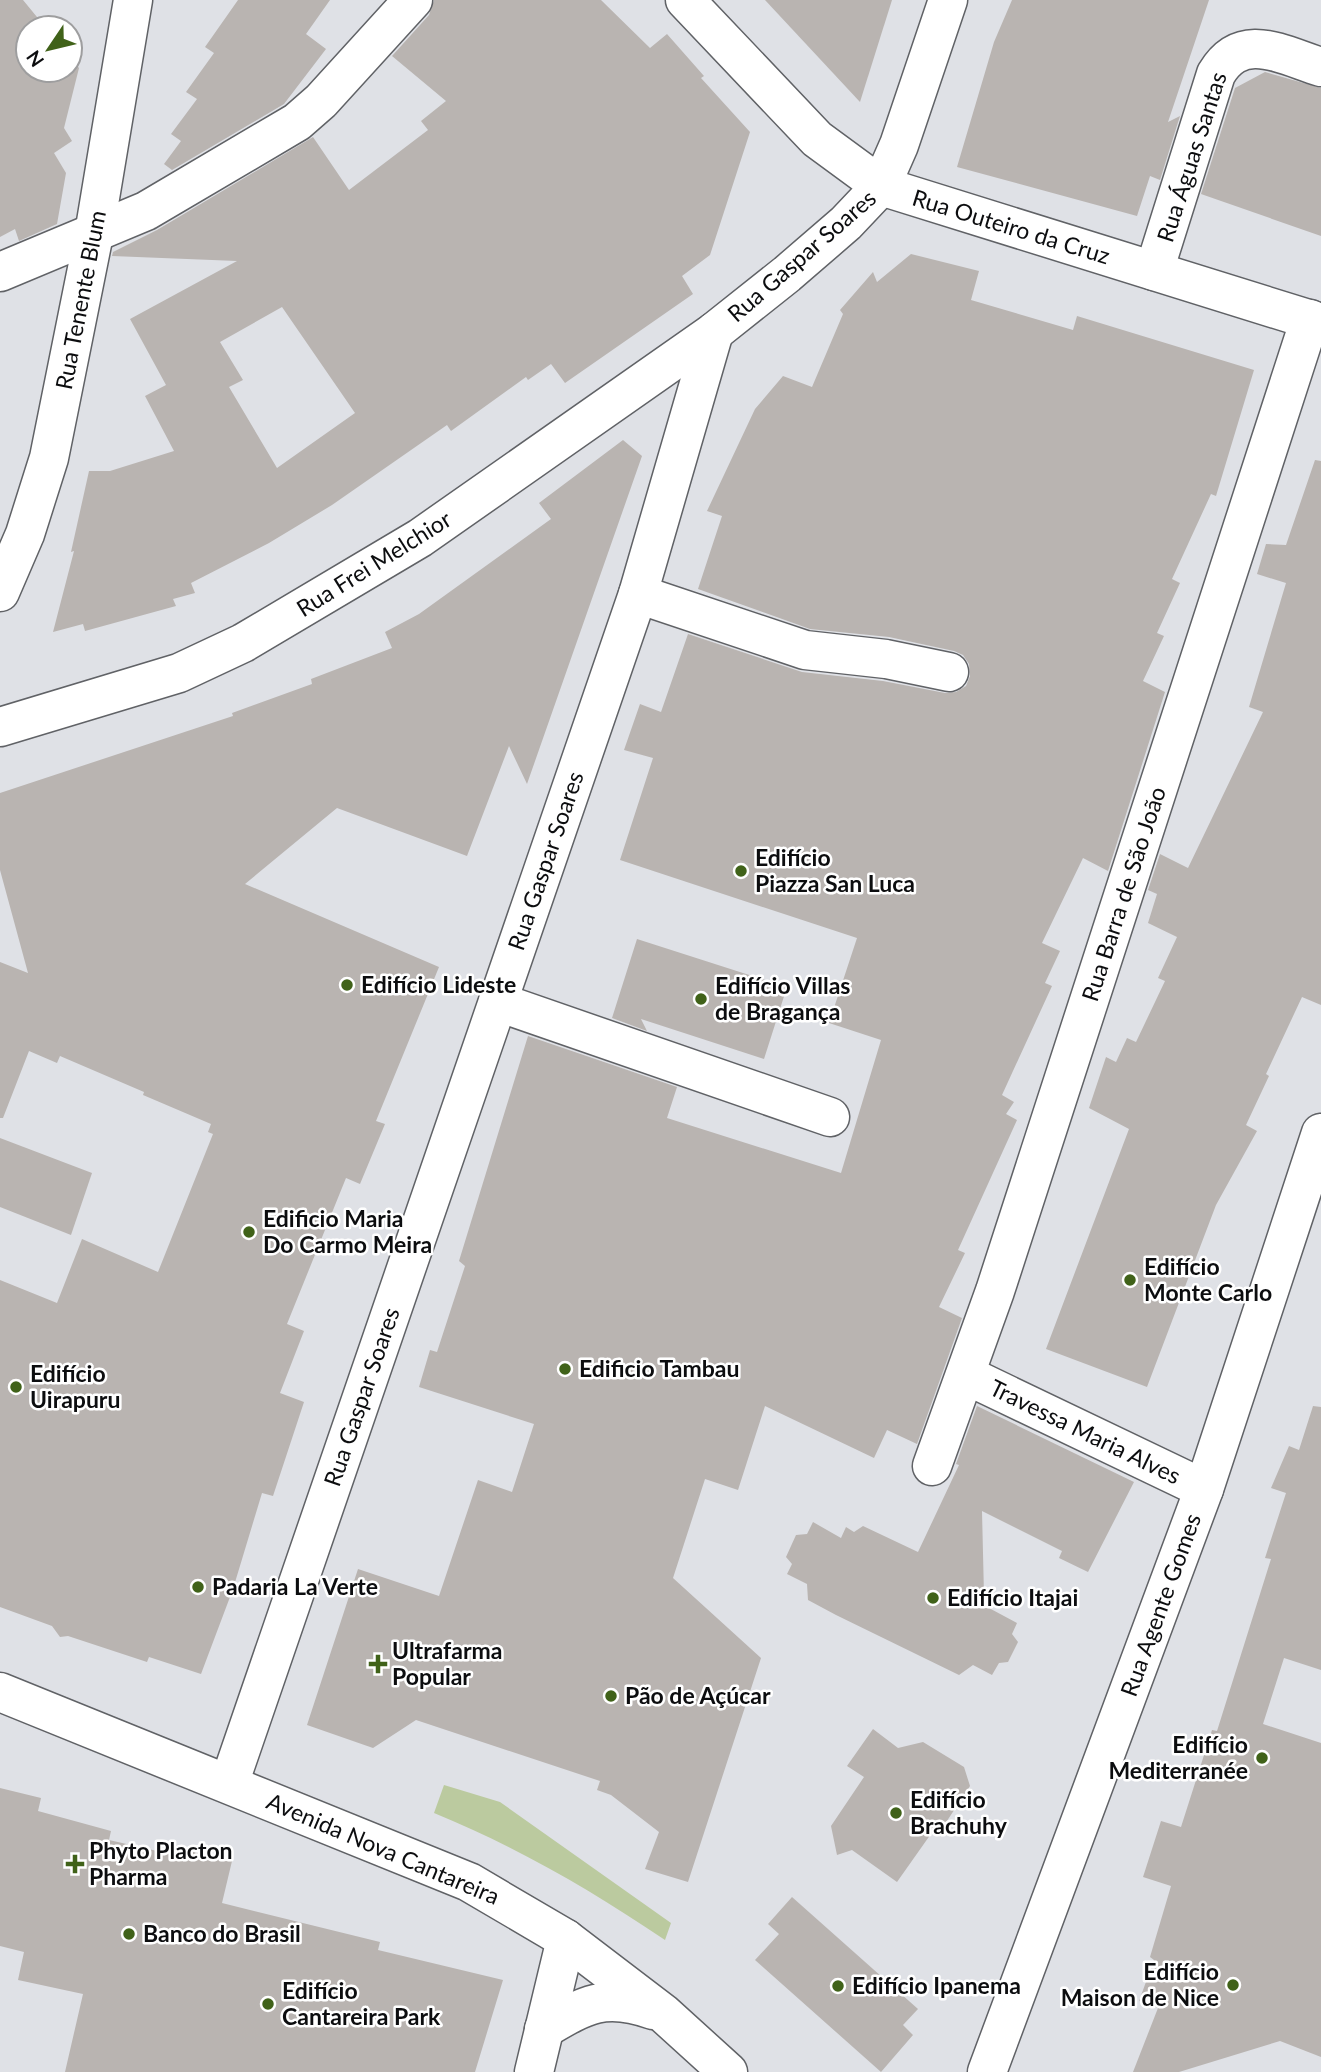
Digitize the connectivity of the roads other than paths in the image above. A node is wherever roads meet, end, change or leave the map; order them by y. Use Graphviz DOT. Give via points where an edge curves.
graph roads {
  1 [pos="133,0"];
  2 [pos="413,0"];
  3 [pos="685,0"];
  4 [pos="948,0"];
  5 [pos="1321,67"];
  6 [pos="881,186"];
  7 [pos="94,234"];
  8 [pos="1154,271"];
  9 [pos="0,272"];
  10 [pos="1315,321"];
  11 [pos="713,332"];
  12 [pos="0,592"];
  13 [pos="638,594"];
  14 [pos="949,672"];
  15 [pos="0,727"];
  16 [pos="498,1002"];
  17 [pos="831,1117"];
  18 [pos="1320,1142"];
  19 [pos="966,1375"];
  20 [pos="932,1466"];
  21 [pos="1204,1489"];
  22 [pos="0,1692"];
  23 [pos="229,1784"];
  24 [pos="566,1939"];
  25 [pos="663,2013"];
  26 [pos="544,2029"];
  27 [pos="534,2072"];
  28 [pos="728,2072"];
  29 [pos="987,2072"];
  1 -- 7 [label="street, Rua Tenente Blum"];
  2 -- 7 [label="street" via="297,122 146,211"];
  3 -- 6 [label="street, Rua Outeiro da Cruz" via="817,139"];
  4 -- 6 [label="street, Rua Gaspar Soares"];
  5 -- 8 [label="street, Rua Águas Santas" via="1258,48 1242,49 1223,63"];
  6 -- 8 [label="street, Rua Outeiro da Cruz"];
  6 -- 11 [label="street, Rua Gaspar Soares" via="797,266"];
  7 -- 9 [label="street"];
  7 -- 12 [label="street, Rua Tenente Blum" via="50,458"];
  8 -- 10 [label="street, Rua Outeiro da Cruz"];
  10 -- 19 [label="street, Rua Barra de São João"];
  11 -- 13 [label="street, Rua Gaspar Soares"];
  11 -- 15 [label="street, Rua Frei Melchior" via="420,538 243,643 179,673"];
  13 -- 14 [label="street" via="805,650"];
  13 -- 16 [label="street, Rua Gaspar Soares"];
  16 -- 17 [label="street"];
  16 -- 23 [label="street, Rua Gaspar Soares"];
  18 -- 21 [label="street, Rua Agente Gomes"];
  19 -- 20 [label="street, Rua Barra de São João"];
  19 -- 21 [label="street, Travessa Maria Alves"];
  21 -- 29 [label="street, Rua Agente Gomes"];
  22 -- 23 [label="street, Avenida Nova Cantareira"];
  23 -- 24 [label="street, Avenida Nova Cantareira" via="469,1882"];
  24 -- 25 [label="street, Avenida Nova Cantareira"];
  24 -- 26 [label="street"];
  25 -- 26 [label="street" via="610,2001 575,2012"];
  25 -- 28 [label="street, Avenida Nova Cantareira"];
  26 -- 27 [label="street"];
}
